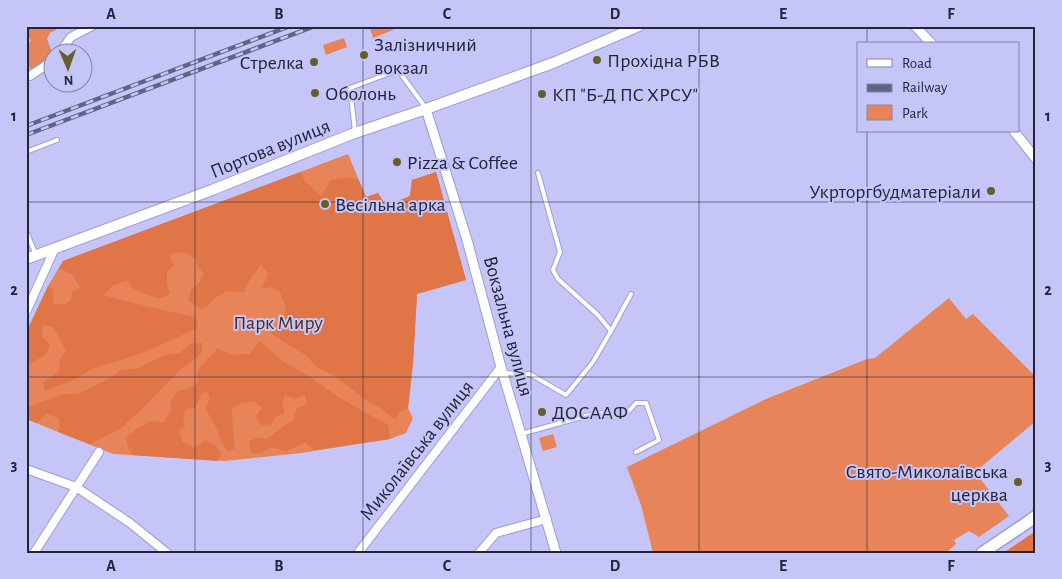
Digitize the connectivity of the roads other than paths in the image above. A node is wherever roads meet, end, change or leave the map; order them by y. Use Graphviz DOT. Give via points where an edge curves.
graph roads {
  1 [pos="92,26"];
  2 [pos="639,26"];
  3 [pos="915,26"];
  4 [pos="67,42"];
  5 [pos="930,42"];
  6 [pos="42,68"];
  7 [pos="26,76"];
  8 [pos="426,109"];
  9 [pos="1015,132"];
  10 [pos="355,133"];
  11 [pos="57,140"];
  12 [pos="26,152"];
  13 [pos="1036,159"];
  14 [pos="538,173"];
  15 [pos="26,231"];
  16 [pos="55,248"];
  17 [pos="31,257"];
  18 [pos="630,294"];
  19 [pos="26,312"];
  20 [pos="612,332"];
  21 [pos="502,370"];
  22 [pos="521,434"];
  23 [pos="99,452"];
  24 [pos="636,452"];
  25 [pos="26,469"];
  26 [pos="76,487"];
  27 [pos="1036,516"];
  28 [pos="546,519"];
  29 [pos="34,553"];
  30 [pos="167,553"];
  31 [pos="358,553"];
  32 [pos="479,553"];
  33 [pos="556,553"];
  34 [pos="982,553"];
  1 -- 4 [label="street"];
  2 -- 8 [label="main road, Портова вулиця" via="553,63"];
  3 -- 5 [label="street"];
  6 -- 7 [label="street"];
  8 -- 10 [label="main road, Портова вулиця"];
  8 -- 10 [label="lane" via="398,70 350,88"];
  8 -- 21 [label="street, Вокзальна вулиця" via="467,240"];
  9 -- 13 [label="street"];
  10 -- 16 [label="main road, Портова вулиця"];
  11 -- 12 [label="lane"];
  14 -- 20 [label="lane" via="560,252 553,270"];
  15 -- 17 [label="lane"];
  16 -- 17 [label="main road, Портова вулиця"];
  16 -- 19 [label="street"];
  18 -- 20 [label="lane"];
  20 -- 21 [label="lane" via="566,395 530,374"];
  21 -- 22 [label="street, Вокзальна вулиця"];
  21 -- 31 [label="street, Миколаївська вулиця"];
  22 -- 24 [label="lane" via="593,414 614,417 628,412 636,402 646,403 659,440"];
  22 -- 28 [label="street, Вокзальна вулиця"];
  23 -- 26 [label="street"];
  25 -- 26 [label="street"];
  26 -- 29 [label="street"];
  26 -- 30 [label="street" via="130,523"];
  27 -- 34 [label="main road"];
  28 -- 32 [label="street" via="496,533"];
  28 -- 33 [label="street, Вокзальна вулиця"];
}
